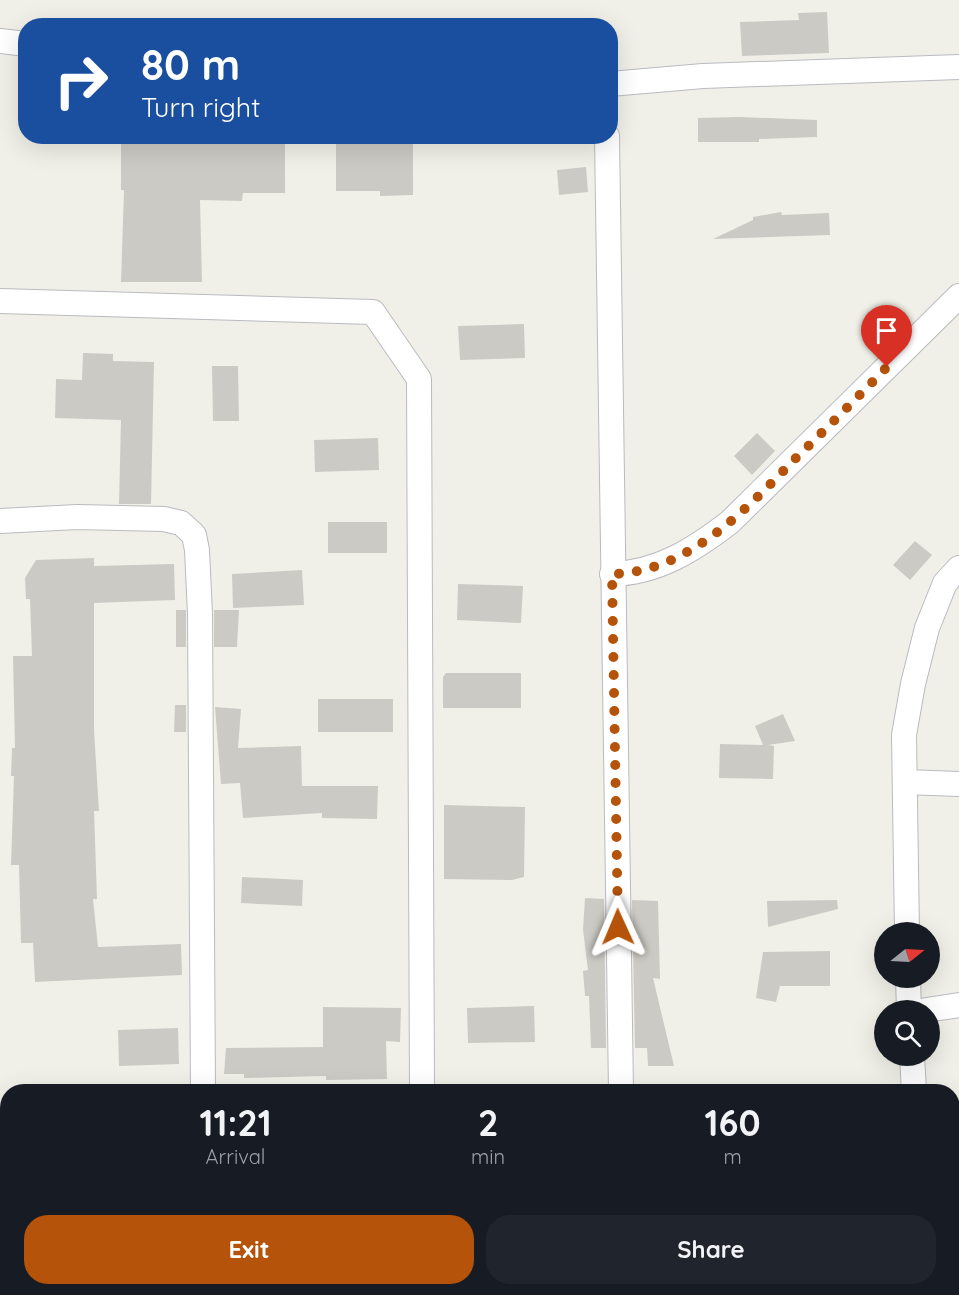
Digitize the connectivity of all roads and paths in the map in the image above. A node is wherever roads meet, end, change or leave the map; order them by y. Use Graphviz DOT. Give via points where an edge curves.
graph roads {
  1 [pos="0,41"];
  2 [pos="18,43"];
  3 [pos="959,67"];
  4 [pos="618,83"];
  5 [pos="607,144"];
  6 [pos="959,296"];
  7 [pos="0,301"];
  8 [pos="0,521"];
  9 [pos="612,574"];
  10 [pos="954,578"];
  11 [pos="904,782"];
  12 [pos="959,784"];
  13 [pos="907,922"];
  14 [pos="959,1005"];
  15 [pos="940,1008"];
  16 [pos="913,1066"];
  17 [pos="203,1084"];
  18 [pos="423,1084"];
  19 [pos="621,1084"];
  20 [pos="914,1084"];
  1 -- 2 [label="street"];
  3 -- 4 [label="street" via="703,76"];
  5 -- 9 [label="street"];
  6 -- 9 [label="street" via="730,522 699,546 654,567"];
  7 -- 18 [label="street" via="373,312 419,379"];
  8 -- 17 [label="street" via="77,517 164,519 181,523 194,535 200,614"];
  9 -- 19 [label="street"];
  10 -- 11 [label="street" via="927,628 913,684 904,735"];
  11 -- 12 [label="street"];
  11 -- 13 [label="street"];
  14 -- 15 [label="street"];
  16 -- 20 [label="street"];
}
